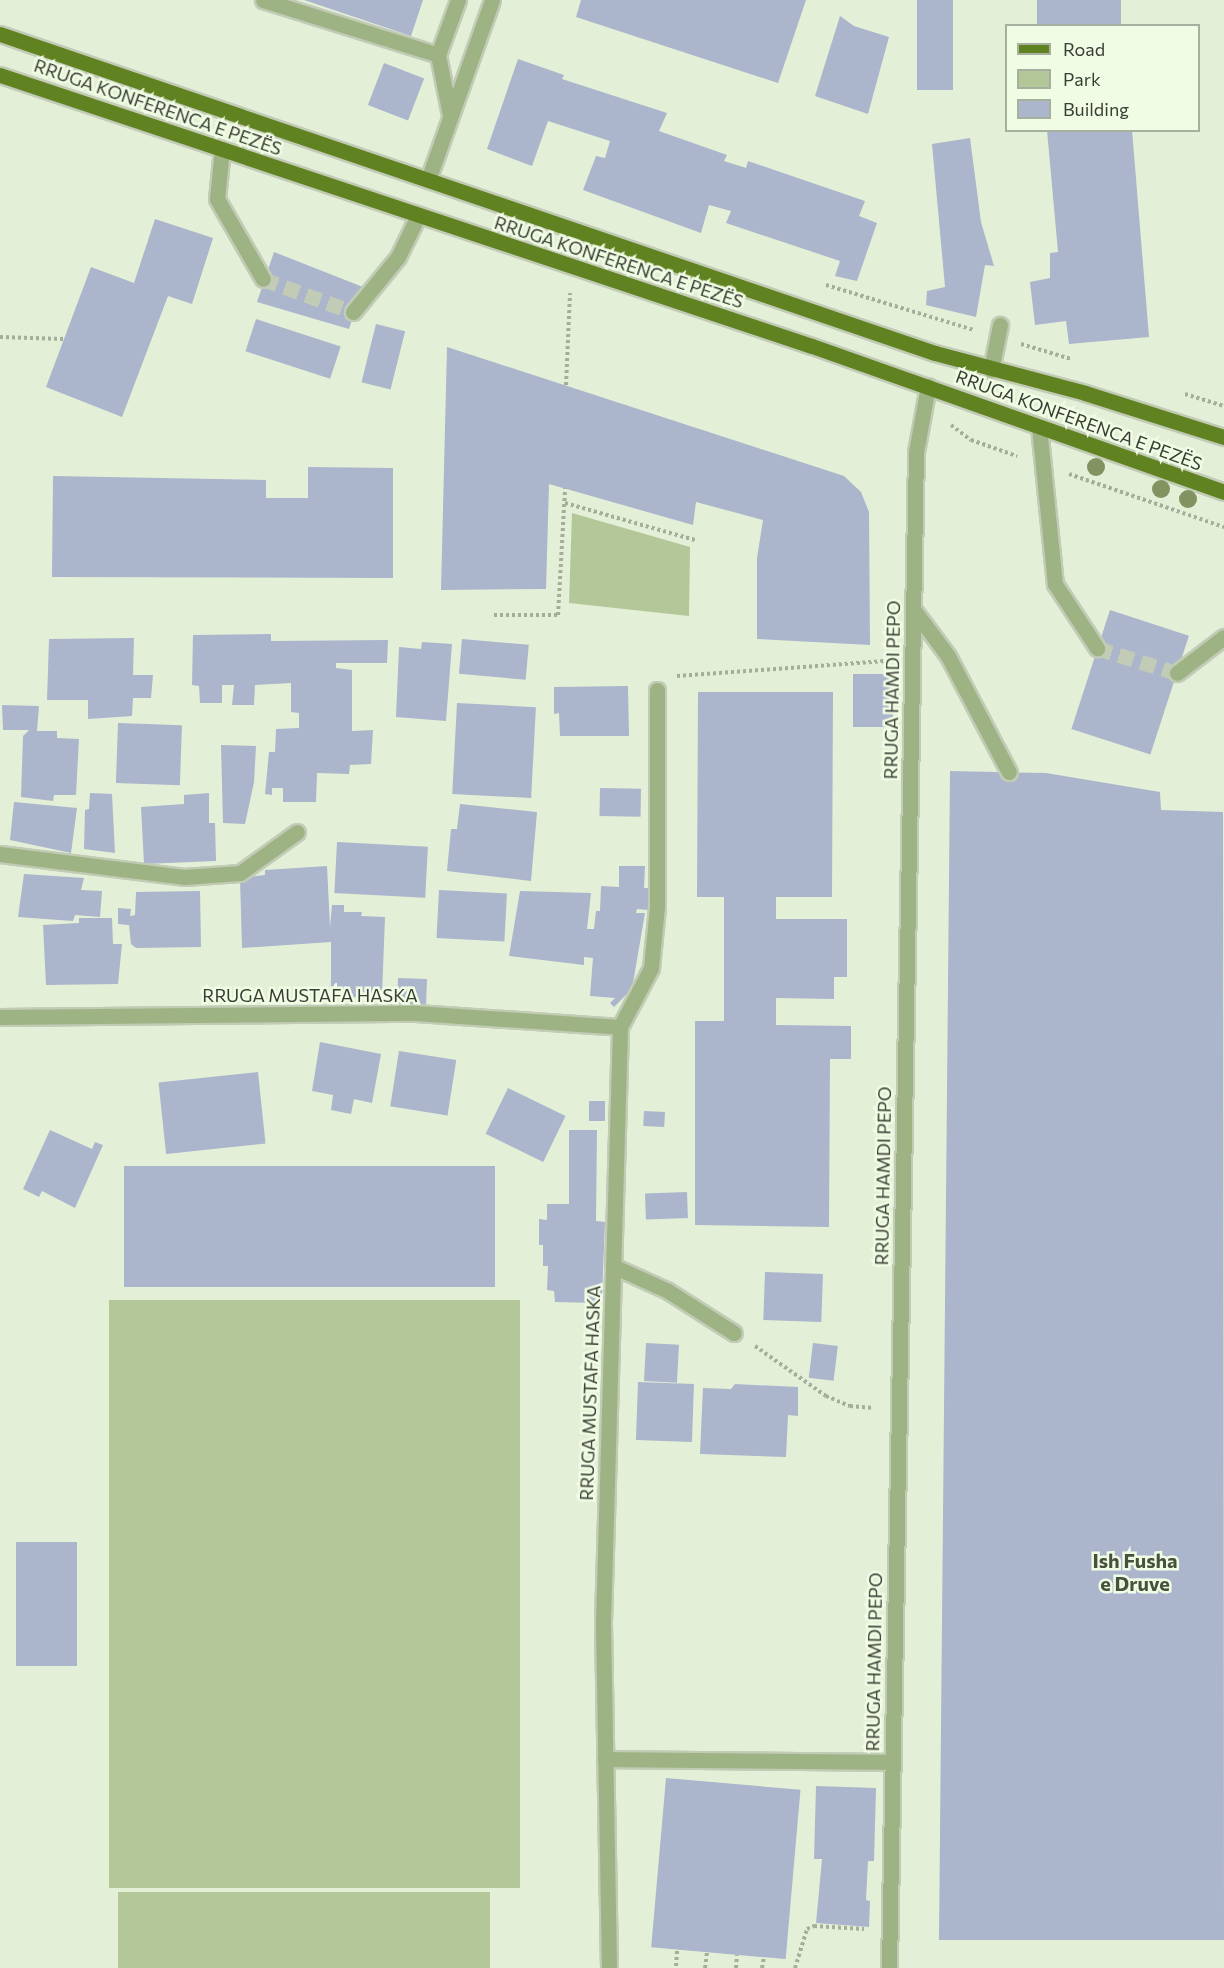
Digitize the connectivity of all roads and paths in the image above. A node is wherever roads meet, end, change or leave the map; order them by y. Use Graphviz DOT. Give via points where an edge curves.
graph roads {
  1 [pos="263,0"];
  2 [pos="458,0"];
  3 [pos="492,0"];
  4 [pos="0,34"];
  5 [pos="438,55"];
  6 [pos="0,75"];
  7 [pos="450,117"];
  8 [pos="222,149"];
  9 [pos="428,180"];
  10 [pos="418,216"];
  11 [pos="263,279"];
  12 [pos="570,289"];
  13 [pos="353,312"];
  14 [pos="1000,325"];
  15 [pos="0,337"];
  16 [pos="64,339"];
  17 [pos="991,370"];
  18 [pos="566,385"];
  19 [pos="928,386"];
  20 [pos="1039,427"];
  21 [pos="1221,432"];
  22 [pos="565,488"];
  23 [pos="1224,492"];
  24 [pos="565,503"];
  25 [pos="695,540"];
  26 [pos="913,609"];
  27 [pos="494,615"];
  28 [pos="1224,637"];
  29 [pos="1097,648"];
  30 [pos="912,657"];
  31 [pos="1177,673"];
  32 [pos="657,690"];
  33 [pos="1009,772"];
  34 [pos="297,832"];
  35 [pos="0,854"];
  36 [pos="0,1017"];
  37 [pos="620,1027"];
  38 [pos="613,1266"];
  39 [pos="734,1333"];
  40 [pos="898,1410"];
  41 [pos="605,1760"];
  42 [pos="892,1762"];
  43 [pos="844,1927"];
  44 [pos="677,1950"];
  45 [pos="707,1952"];
  46 [pos="737,1954"];
  47 [pos="764,1957"];
  48 [pos="676,1966"];
  49 [pos="609,1968"];
  50 [pos="705,1968"];
  51 [pos="736,1968"];
  52 [pos="762,1968"];
  53 [pos="795,1968"];
  54 [pos="889,1968"];
  1 -- 5 [label="street"];
  2 -- 5 [label="street"];
  3 -- 7 [label="street"];
  4 -- 9 [label="main road, RRUGA KONFERENCA E PEZËS"];
  5 -- 7 [label="street"];
  6 -- 8 [label="main road, RRUGA KONFERENCA E PEZËS"];
  7 -- 9 [label="street"];
  8 -- 10 [label="main road, RRUGA KONFERENCA E PEZËS"];
  8 -- 11 [label="street" via="217,200"];
  9 -- 17 [label="main road, RRUGA KONFERENCA E PEZËS"];
  10 -- 13 [label="street" via="398,257"];
  10 -- 19 [label="main road, RRUGA KONFERENCA E PEZËS"];
  12 -- 18 [label="path"];
  14 -- 17 [label="street"];
  15 -- 16 [label="path"];
  17 -- 21 [label="main road, RRUGA KONFERENCA E PEZËS"];
  19 -- 20 [label="main road, RRUGA KONFERENCA E PEZËS"];
  19 -- 26 [label="street, RRUGA HAMDI PEPO" via="916,452"];
  20 -- 23 [label="main road, RRUGA KONFERENCA E PEZËS"];
  20 -- 29 [label="street" via="1055,584"];
  22 -- 24 [label="path"];
  24 -- 25 [label="path"];
  24 -- 27 [label="path" via="558,615"];
  26 -- 30 [label="street, RRUGA HAMDI PEPO"];
  26 -- 33 [label="street" via="948,656"];
  28 -- 31 [label="street"];
  30 -- 32 [label="path" via="867,664 676,676"];
  30 -- 40 [label="street, RRUGA HAMDI PEPO"];
  32 -- 37 [label="street, RRUGA MUSTAFA HASKA" via="657,907 651,968"];
  34 -- 35 [label="street" via="240,873 184,877"];
  36 -- 37 [label="street, RRUGA MUSTAFA HASKA" via="417,1013"];
  37 -- 38 [label="street, RRUGA MUSTAFA HASKA"];
  38 -- 39 [label="street" via="668,1291"];
  38 -- 41 [label="street, RRUGA MUSTAFA HASKA" via="603,1622"];
  39 -- 40 [label="path" via="826,1396 850,1406"];
  40 -- 42 [label="street, RRUGA HAMDI PEPO"];
  41 -- 42 [label="street"];
  41 -- 49 [label="street, RRUGA MUSTAFA HASKA"];
  42 -- 54 [label="street, RRUGA HAMDI PEPO"];
  43 -- 53 [label="path" via="807,1929"];
  44 -- 48 [label="path"];
  45 -- 50 [label="path"];
  46 -- 51 [label="path"];
  47 -- 52 [label="path"];
}
